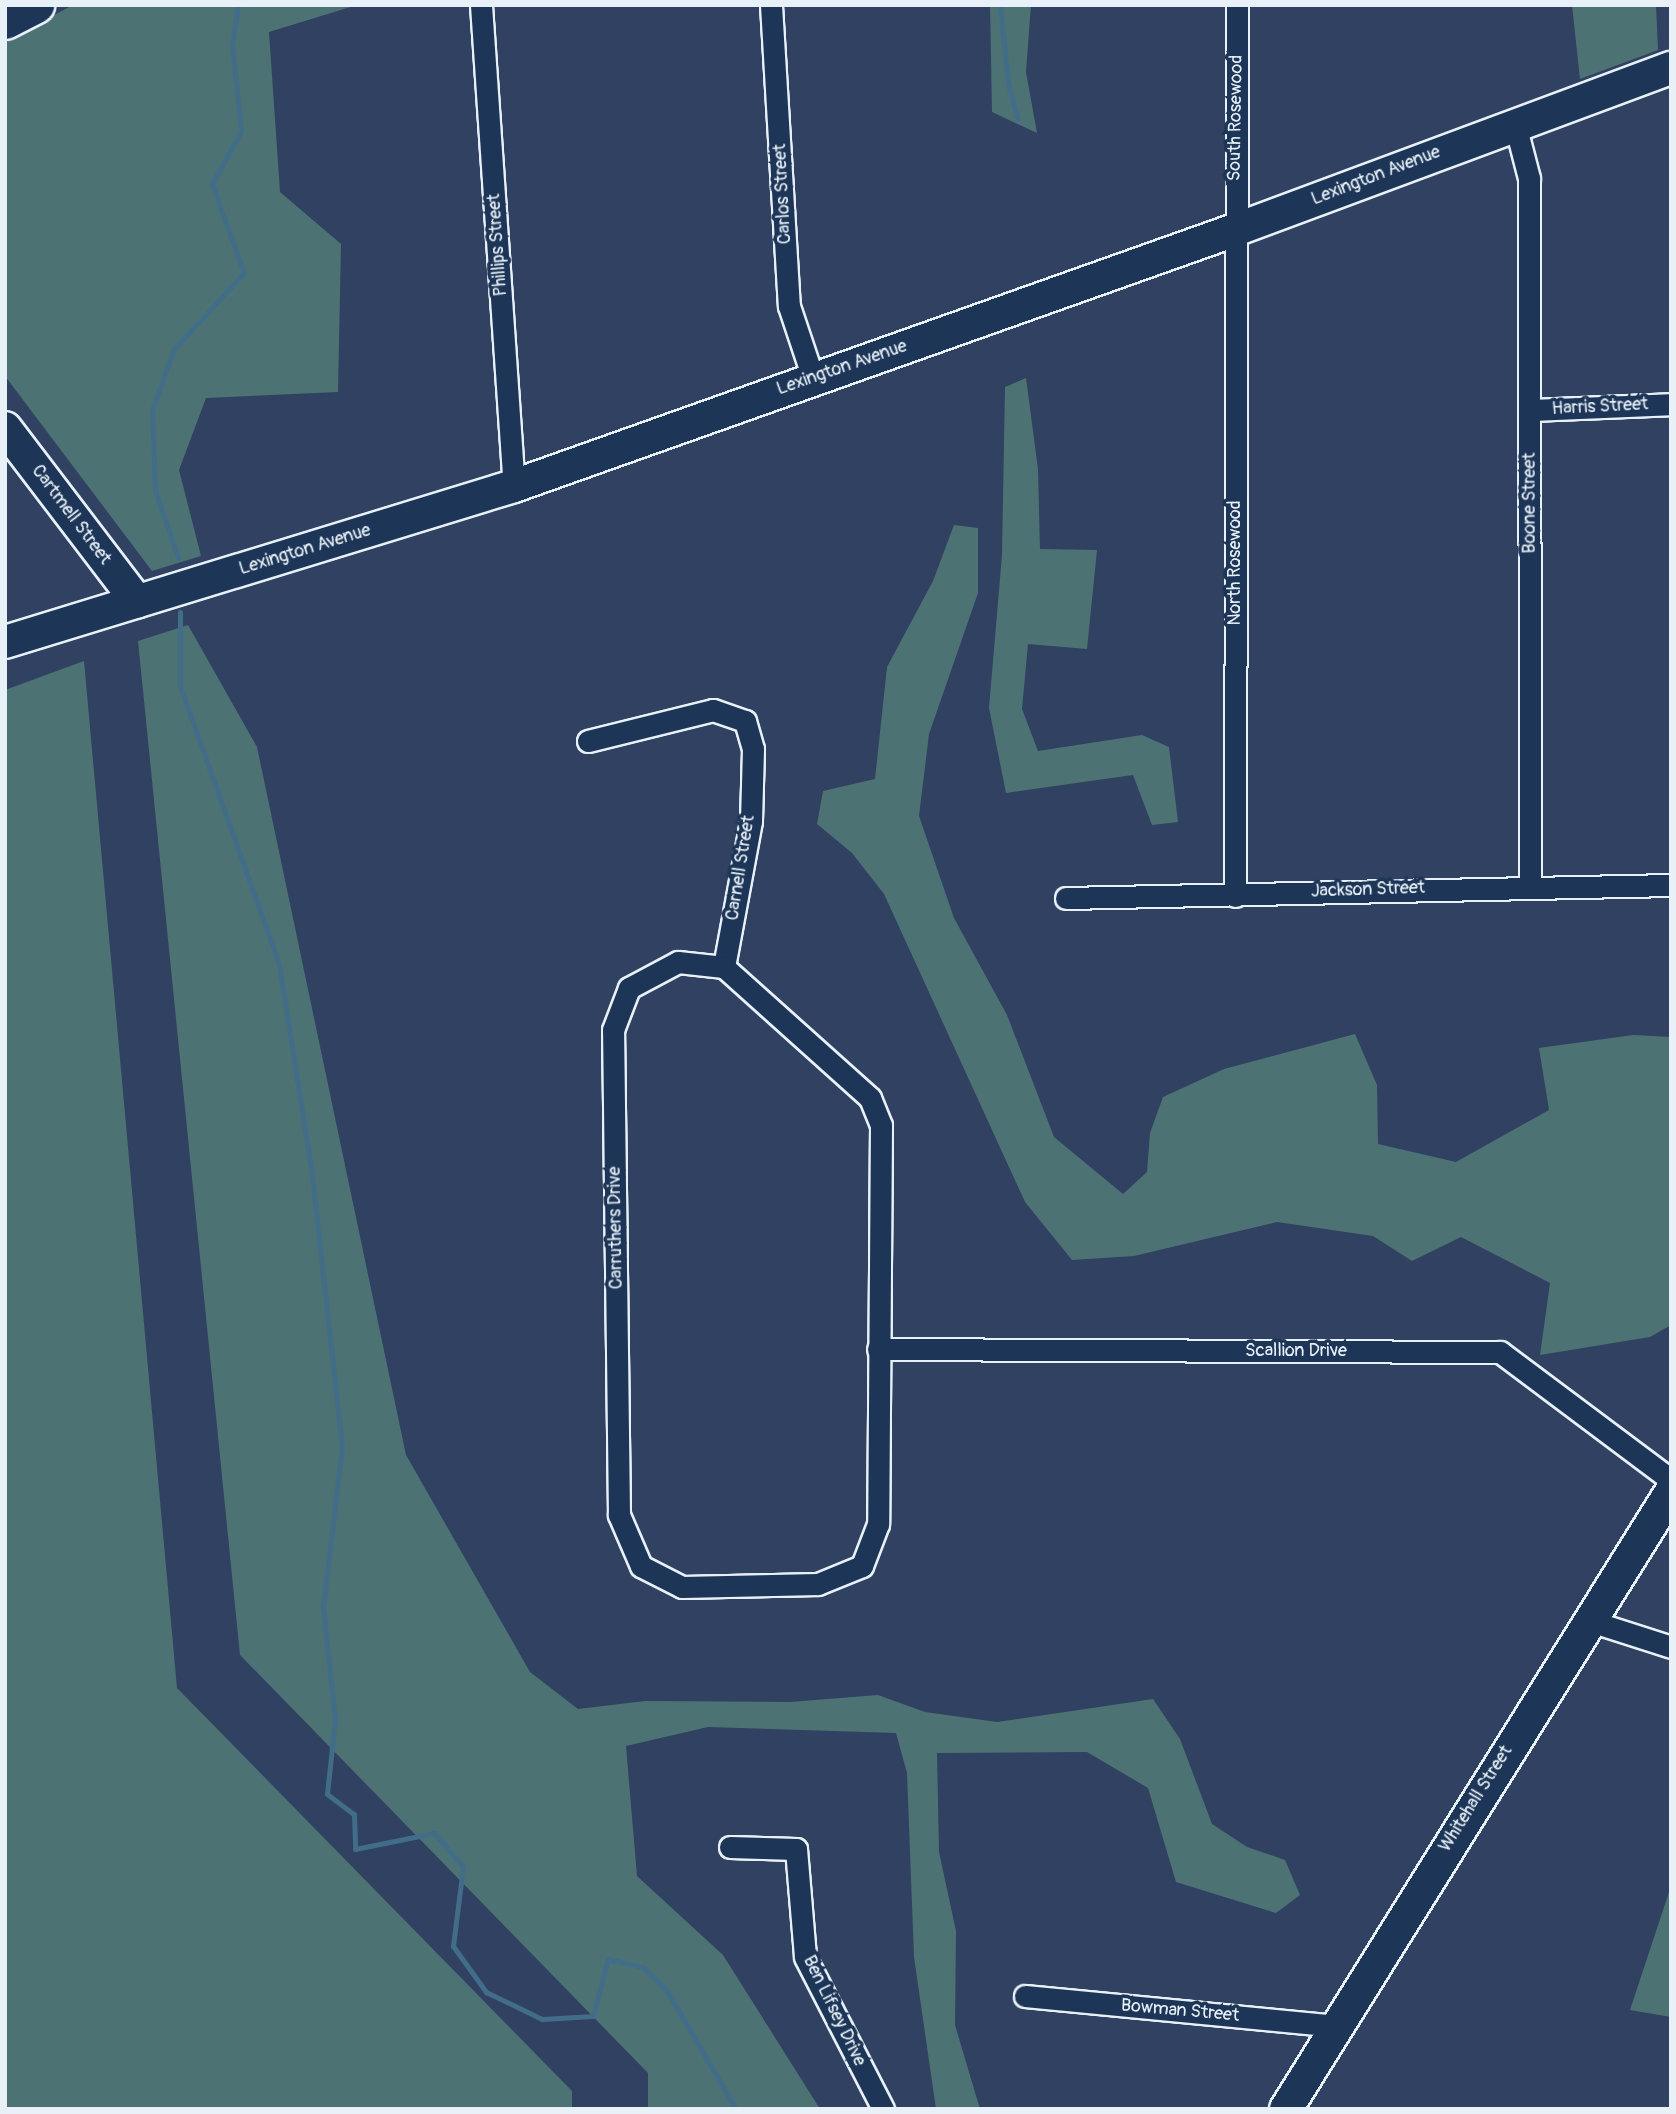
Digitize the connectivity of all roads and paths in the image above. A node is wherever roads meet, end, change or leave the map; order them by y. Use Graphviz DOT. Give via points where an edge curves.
graph roads {
  1 [pos="35,5"];
  2 [pos="481,5"];
  3 [pos="771,5"];
  4 [pos="1237,5"];
  5 [pos="5,20"];
  6 [pos="1671,68"];
  7 [pos="1515,124"];
  8 [pos="1235,230"];
  9 [pos="813,378"];
  10 [pos="1671,404"];
  11 [pos="1530,410"];
  12 [pos="5,428"];
  13 [pos="514,486"];
  14 [pos="137,601"];
  15 [pos="5,642"];
  16 [pos="588,741"];
  17 [pos="1530,884"];
  18 [pos="1671,884"];
  19 [pos="1235,896"];
  20 [pos="1066,898"];
  21 [pos="724,967"];
  22 [pos="878,1349"];
  23 [pos="1671,1480"];
  24 [pos="1671,1492"];
  25 [pos="1587,1620"];
  26 [pos="1671,1647"];
  27 [pos="730,1847"];
  28 [pos="1025,1996"];
  29 [pos="1335,2026"];
  30 [pos="883,2109"];
  31 [pos="1286,2109"];
  1 -- 5 [label="highway"];
  2 -- 13 [label="street, Phillips Street"];
  3 -- 9 [label="street, Carlos Street" via="789,306"];
  4 -- 8 [label="street, South Rosewood"];
  6 -- 7 [label="street, Lexington Avenue"];
  7 -- 8 [label="street, Lexington Avenue"];
  7 -- 11 [label="street, Boone Street" via="1529,178"];
  8 -- 9 [label="street, Lexington Avenue"];
  8 -- 19 [label="street, North Rosewood"];
  9 -- 13 [label="street, Lexington Avenue"];
  10 -- 11 [label="street, Harris Street"];
  11 -- 17 [label="street, Boone Street"];
  12 -- 14 [label="street, Cartmell Street"];
  13 -- 14 [label="street, Lexington Avenue"];
  14 -- 15 [label="street, Lexington Avenue"];
  16 -- 21 [label="street, Carnell Street" via="713,710 745,721 752,749 751,821"];
  17 -- 18 [label="street, Jackson Street"];
  17 -- 19 [label="street, Jackson Street"];
  19 -- 20 [label="street, Jackson Street"];
  21 -- 22 [label="street, Carruthers Drive" via="870,1098 877,1116"];
  21 -- 22 [label="street, Carruthers Drive" via="678,961 629,988 613,1030 619,1515 641,1566 682,1587 750,1590 818,1584 862,1566 878,1524"];
  22 -- 23 [label="street, Scallion Drive" via="1500,1352"];
  24 -- 25 [label="street, Whitehall Street"];
  25 -- 26 [label="street"];
  25 -- 29 [label="street, Whitehall Street"];
  27 -- 30 [label="street, Ben Lifsey Drive" via="796,1849 805,1957"];
  28 -- 29 [label="street, Bowman Street"];
  29 -- 31 [label="street, Whitehall Street"];
}
